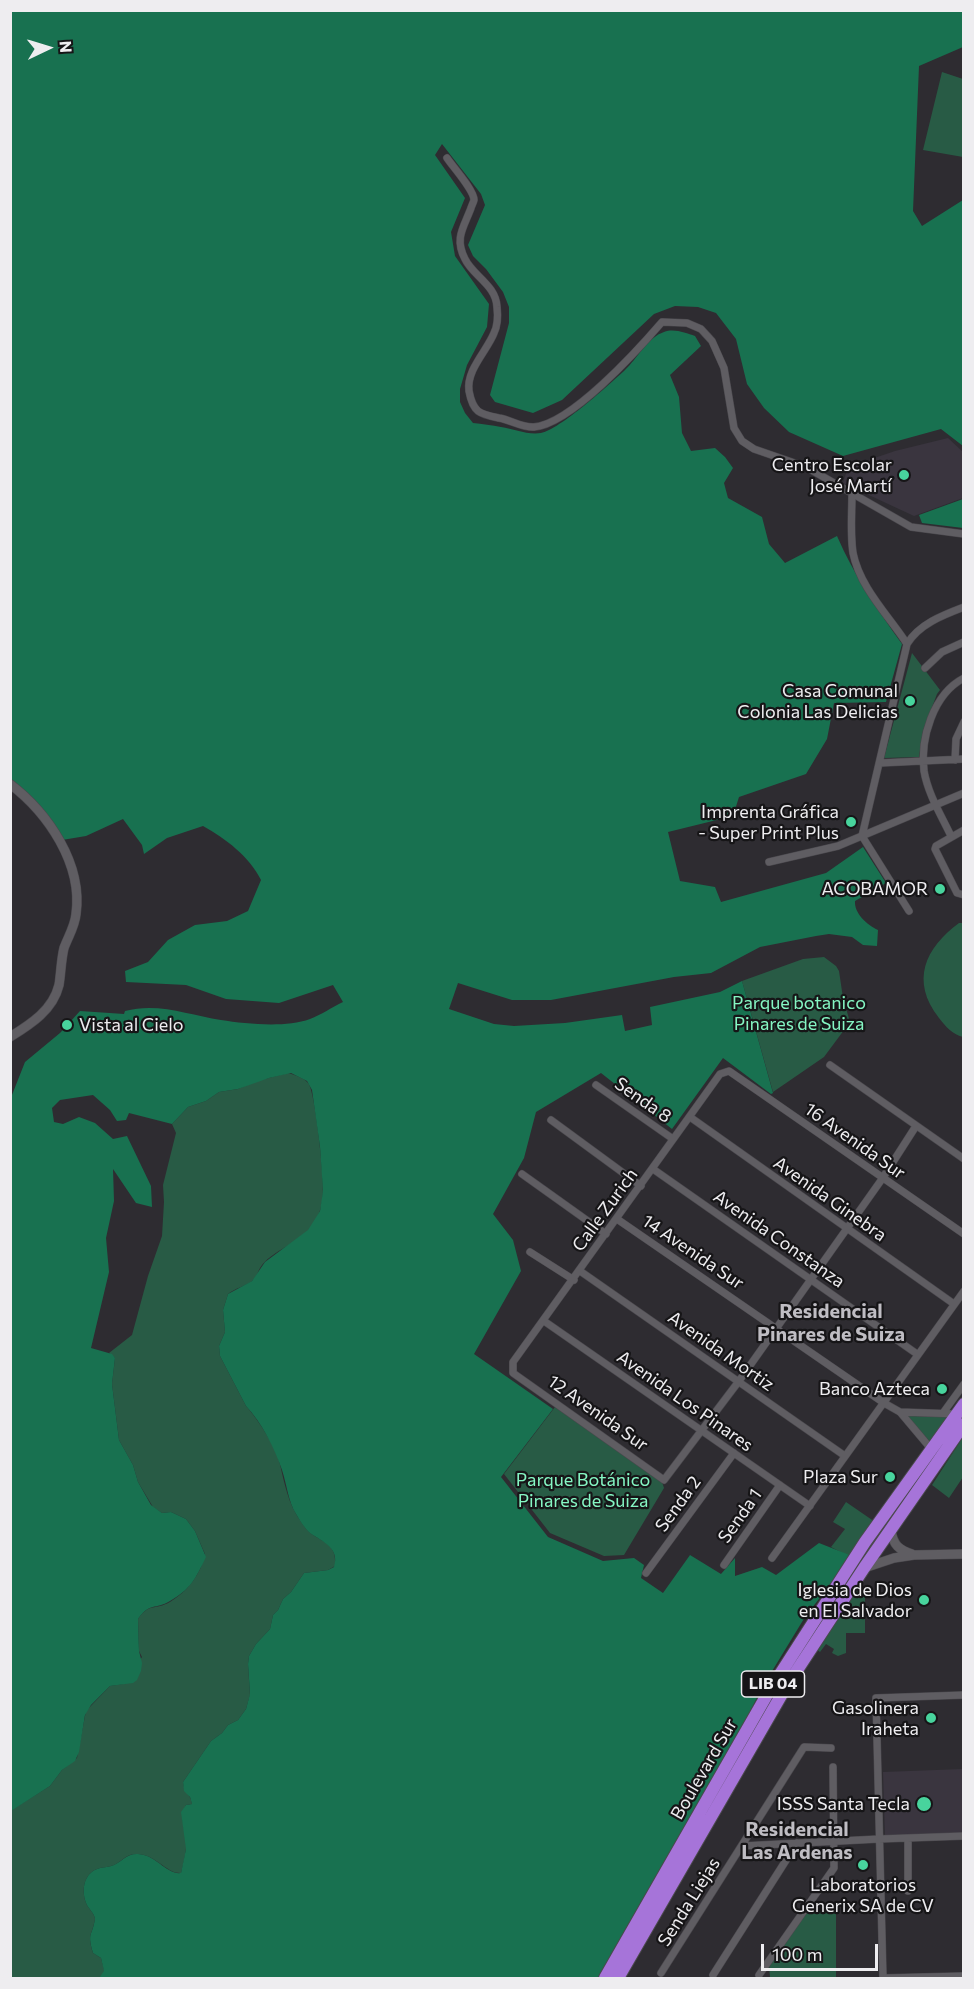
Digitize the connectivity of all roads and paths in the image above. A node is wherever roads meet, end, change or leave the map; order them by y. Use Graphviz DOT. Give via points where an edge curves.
graph roads {
  1 [pos="447,158"];
  2 [pos="852,493"];
  3 [pos="963,534"];
  4 [pos="963,607"];
  5 [pos="963,642"];
  6 [pos="907,645"];
  7 [pos="925,668"];
  8 [pos="963,678"];
  9 [pos="963,722"];
  10 [pos="963,759"];
  11 [pos="955,760"];
  12 [pos="923,761"];
  13 [pos="880,763"];
  14 [pos="10,784"];
  15 [pos="963,793"];
  16 [pos="935,805"];
  17 [pos="963,830"];
  18 [pos="862,836"];
  19 [pos="951,836"];
  20 [pos="769,862"];
  21 [pos="963,895"];
  22 [pos="909,911"];
  23 [pos="10,1037"];
  24 [pos="830,1065"];
  25 [pos="729,1071"];
  26 [pos="596,1085"];
  27 [pos="690,1118"];
  28 [pos="551,1120"];
  29 [pos="916,1126"];
  30 [pos="673,1139"];
  31 [pos="963,1159"];
  32 [pos="653,1170"];
  33 [pos="522,1174"];
  34 [pos="882,1179"];
  35 [pos="641,1186"];
  36 [pos="617,1219"];
  37 [pos="847,1229"];
  38 [pos="606,1234"];
  39 [pos="963,1234"];
  40 [pos="530,1252"];
  41 [pos="580,1271"];
  42 [pos="811,1278"];
  43 [pos="574,1280"];
  44 [pos="963,1291"];
  45 [pos="954,1304"];
  46 [pos="544,1321"];
  47 [pos="776,1328"];
  48 [pos="918,1354"];
  49 [pos="513,1373"];
  50 [pos="739,1382"];
  51 [pos="963,1384"];
  52 [pos="884,1402"];
  53 [pos="900,1412"];
  54 [pos="943,1413"];
  55 [pos="961,1414"];
  56 [pos="701,1432"];
  57 [pos="932,1450"];
  58 [pos="734,1453"];
  59 [pos="845,1456"];
  60 [pos="780,1485"];
  61 [pos="810,1506"];
  62 [pos="891,1530"];
  63 [pos="963,1554"];
  64 [pos="914,1555"];
  65 [pos="772,1558"];
  66 [pos="724,1565"];
  67 [pos="864,1568"];
  68 [pos="646,1573"];
  69 [pos="963,1695"];
  70 [pos="831,1748"];
  71 [pos="833,1767"];
  72 [pos="963,1836"];
  73 [pos="908,1838"];
  74 [pos="879,1839"];
  75 [pos="833,1841"];
  76 [pos="797,1843"];
  77 [pos="742,1846"];
  78 [pos="908,1891"];
  79 [pos="662,1973"];
  80 [pos="713,1975"];
  81 [pos="759,1975"];
  82 [pos="963,1976"];
  83 [pos="605,1978"];
  84 [pos="618,1978"];
  85 [pos="883,1978"];
  1 -- 2 [label="street" via="474,200 459,243 465,261 487,284 497,302 494,334 475,367 469,388 474,407 484,416 531,428 558,420 624,365 662,322 687,323 701,329 712,341 724,368 734,428 742,441 806,467"];
  2 -- 3 [label="street" via="911,526"];
  2 -- 6 [label="street" via="856,564"];
  4 -- 6 [label="street" via="930,622"];
  5 -- 7 [label="street" via="942,652"];
  6 -- 13 [label="street"];
  8 -- 12 [label="street" via="940,698"];
  9 -- 11 [label="street" via="956,739"];
  10 -- 11 [label="street"];
  11 -- 12 [label="street"];
  12 -- 13 [label="street"];
  12 -- 16 [label="street"];
  13 -- 18 [label="street"];
  14 -- 23 [label="main road" via="35,805 65,849 75,877 77,906 52,1003 34,1022"];
  15 -- 16 [label="street"];
  16 -- 18 [label="street"];
  16 -- 19 [label="street"];
  17 -- 19 [label="street"];
  18 -- 20 [label="street" via="827,850"];
  18 -- 22 [label="street"];
  19 -- 21 [label="street" via="936,846 935,853 957,893"];
  24 -- 29 [label="street"];
  25 -- 27 [label="street, Calle Zurich" via="720,1074"];
  25 -- 34 [label="street, 16 Avenida Sur"];
  26 -- 30 [label="street, Senda 8"];
  27 -- 30 [label="street, Calle Zurich"];
  27 -- 37 [label="street, Avenida Ginebra"];
  28 -- 35 [label="street"];
  29 -- 31 [label="street"];
  29 -- 34 [label="street"];
  30 -- 32 [label="street, Calle Zurich"];
  32 -- 35 [label="street, Calle Zurich"];
  32 -- 42 [label="street, Avenida Constanza"];
  33 -- 38 [label="street"];
  34 -- 37 [label="street"];
  34 -- 39 [label="street, 16 Avenida Sur"];
  35 -- 36 [label="street, Calle Zurich"];
  36 -- 38 [label="street, Calle Zurich"];
  36 -- 47 [label="street, 14 Avenida Sur"];
  37 -- 42 [label="street"];
  37 -- 45 [label="street, Avenida Ginebra"];
  38 -- 41 [label="street, Calle Zurich"];
  40 -- 43 [label="street"];
  41 -- 43 [label="street, Calle Zurich"];
  41 -- 50 [label="street, Avenida Mortiz"];
  42 -- 47 [label="street"];
  42 -- 48 [label="street, Avenida Constanza"];
  43 -- 46 [label="street, Calle Zurich"];
  44 -- 45 [label="street"];
  45 -- 48 [label="street"];
  46 -- 49 [label="street, Calle Zurich" via="513,1362"];
  46 -- 56 [label="street, Avenida Los Pinares"];
  47 -- 50 [label="street"];
  47 -- 52 [label="street, 14 Avenida Sur"];
  48 -- 52 [label="street"];
  49 -- 56 [label="street, 12 Avenida Sur" via="664,1480"];
  50 -- 56 [label="street"];
  50 -- 59 [label="street, Avenida Mortiz"];
  51 -- 54 [label="street"];
  52 -- 53 [label="street, 14 Avenida Sur"];
  52 -- 59 [label="street"];
  53 -- 54 [label="street"];
  53 -- 57 [label="street, 14 Avenida Sur"];
  54 -- 55 [label="street"];
  55 -- 57 [label="highway, Boulevard Sur / LIB 04"];
  55 -- 62 [label="highway, Boulevard Sur / LIB 04" via="956,1436"];
  56 -- 58 [label="street, Avenida Los Pinares"];
  57 -- 83 [label="highway, Boulevard Sur / LIB 04" via="865,1542 768,1693"];
  58 -- 60 [label="street, Avenida Los Pinares"];
  58 -- 68 [label="street, Senda 2"];
  59 -- 61 [label="street"];
  60 -- 61 [label="street, Avenida Los Pinares"];
  60 -- 66 [label="street, Senda 1"];
  61 -- 65 [label="street"];
  62 -- 64 [label="main road" via="896,1545"];
  62 -- 67 [label="highway, Boulevard Sur / LIB 04"];
  63 -- 64 [label="main road"];
  64 -- 67 [label="main road"];
  67 -- 84 [label="highway, Boulevard Sur / LIB 04" via="786,1686"];
  69 -- 74 [label="street" via="876,1698"];
  70 -- 77 [label="street, Senda Liejas" via="804,1747"];
  71 -- 75 [label="street"];
  72 -- 73 [label="street"];
  73 -- 74 [label="street"];
  73 -- 78 [label="street"];
  74 -- 75 [label="street"];
  74 -- 85 [label="street"];
  75 -- 76 [label="street"];
  75 -- 81 [label="street" via="834,1868"];
  76 -- 77 [label="street"];
  76 -- 80 [label="street"];
  77 -- 79 [label="street, Senda Liejas"];
  82 -- 85 [label="street"];
}
